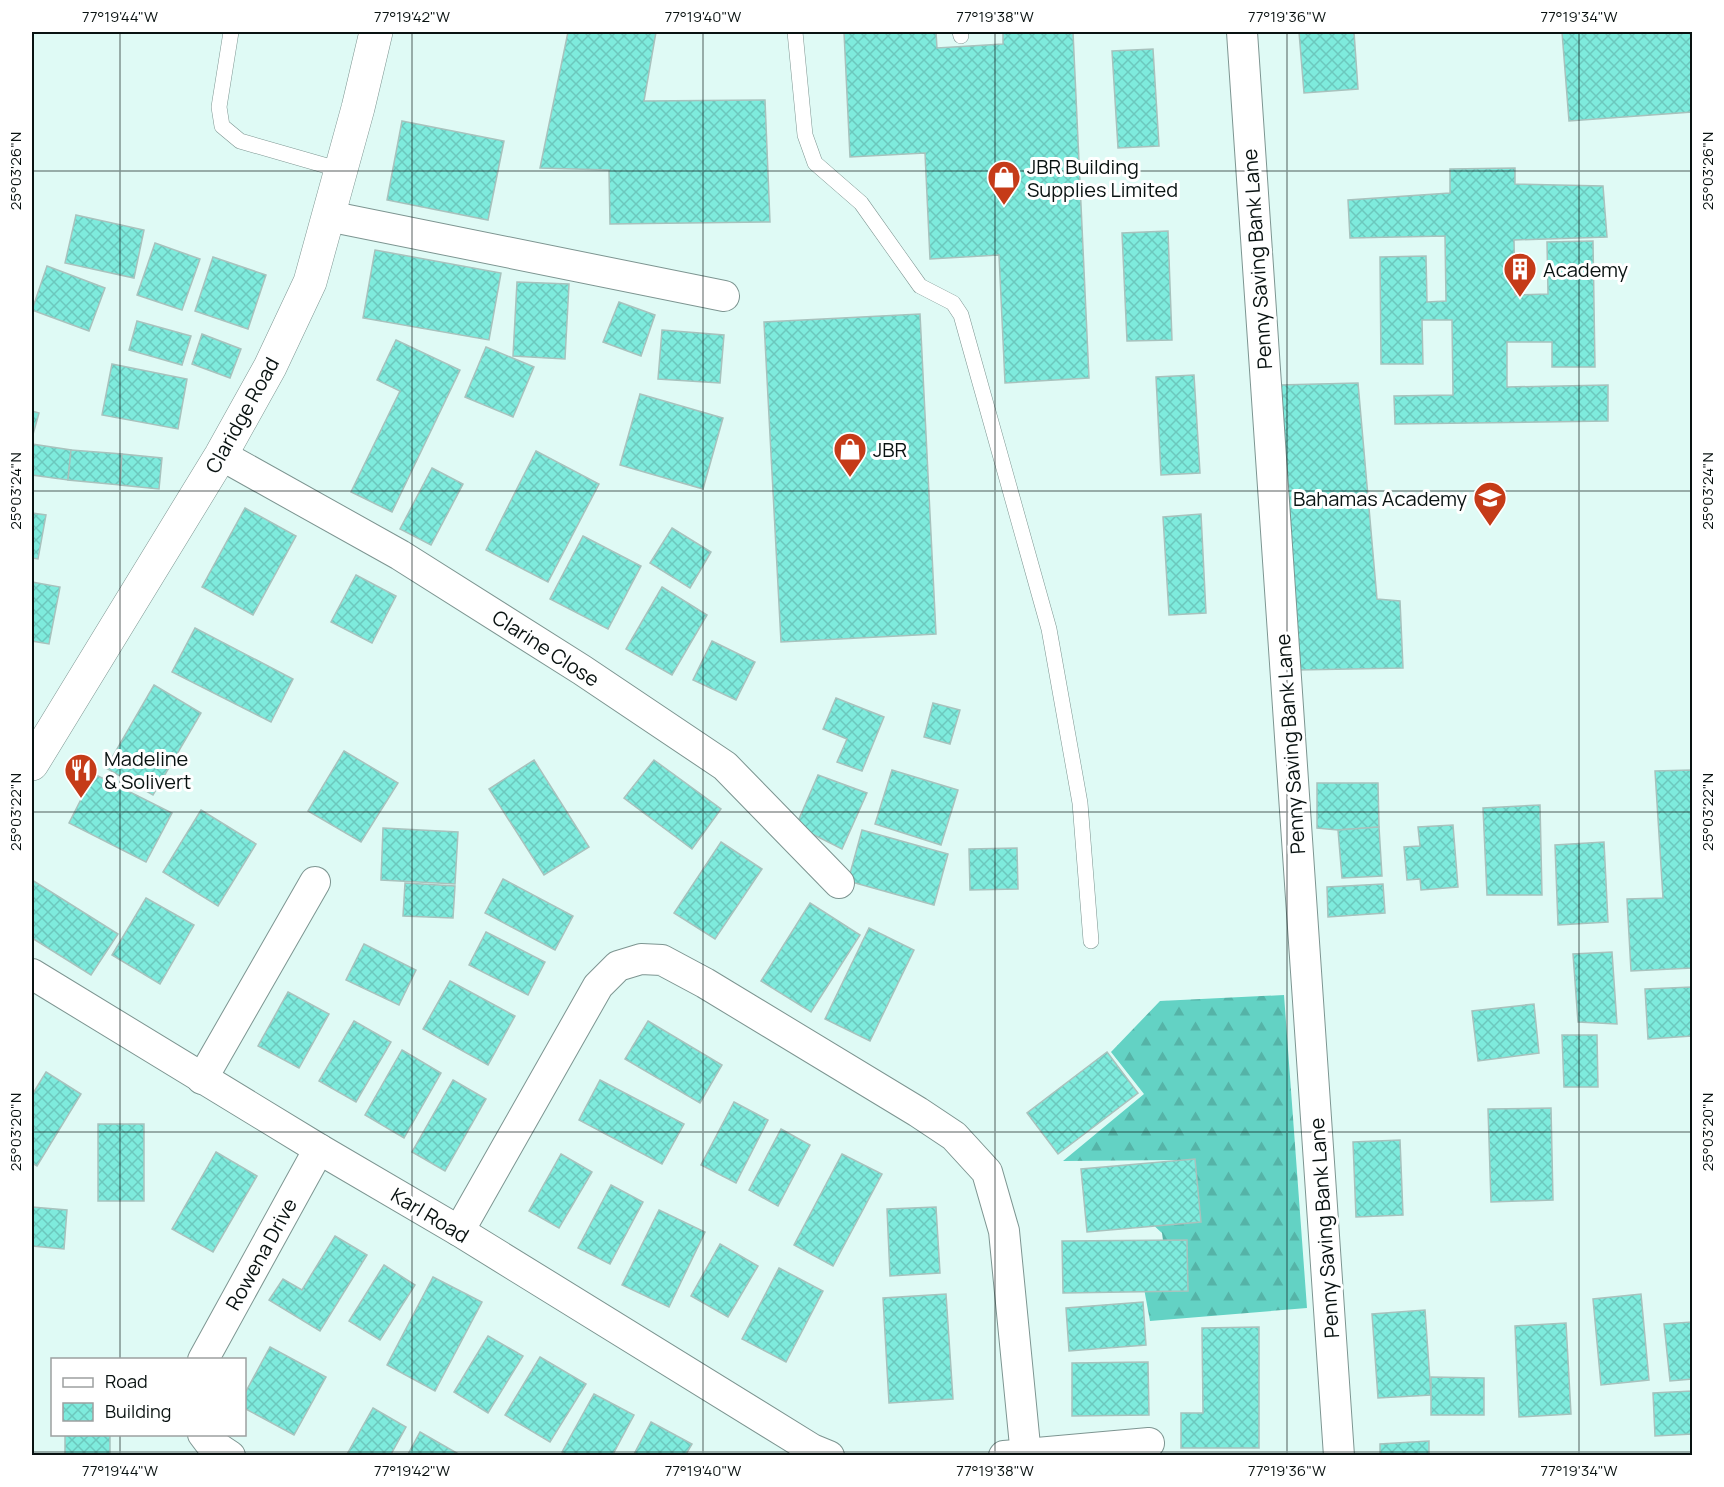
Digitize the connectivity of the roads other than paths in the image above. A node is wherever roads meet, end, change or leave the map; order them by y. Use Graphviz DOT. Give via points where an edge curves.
graph roads {
  1 [pos="231,32"];
  2 [pos="376,32"];
  3 [pos="795,32"];
  4 [pos="1242,32"];
  5 [pos="341,170"];
  6 [pos="328,216"];
  7 [pos="724,296"];
  8 [pos="221,455"];
  9 [pos="32,764"];
  10 [pos="315,882"];
  11 [pos="839,883"];
  12 [pos="1091,941"];
  13 [pos="32,974"];
  14 [pos="202,1079"];
  15 [pos="319,1149"];
  16 [pos="459,1231"];
  17 [pos="204,1358"];
  18 [pos="204,1436"];
  19 [pos="1149,1443"];
  20 [pos="230,1455"];
  21 [pos="829,1455"];
  22 [pos="1019,1455"];
  23 [pos="1339,1455"];
  1 -- 5 [label="lane" via="219,107 222,126 240,141"];
  2 -- 5 [label="street, Claridge Road"];
  3 -- 12 [label="lane" via="805,135 815,163 861,203 920,286 953,303 961,315 1049,629 1080,802"];
  4 -- 23 [label="street, Penny Saving Bank Lane"];
  5 -- 6 [label="street, Claridge Road"];
  6 -- 7 [label="street"];
  6 -- 8 [label="street, Claridge Road" via="310,282 270,367"];
  8 -- 9 [label="street, Claridge Road"];
  8 -- 11 [label="street, Clarine Close" via="400,555 725,766"];
  10 -- 14 [label="street"];
  13 -- 14 [label="street, Karl Road"];
  14 -- 15 [label="street, Karl Road"];
  15 -- 16 [label="street, Karl Road"];
  15 -- 17 [label="street, Rowena Drive"];
  16 -- 21 [label="street, Karl Road" via="812,1449"];
  16 -- 22 [label="street" via="598,986 618,966 641,959 662,960 918,1112 954,1136 987,1172 1004,1232"];
  18 -- 20 [label="street"];
  19 -- 22 [label="street"];
}
